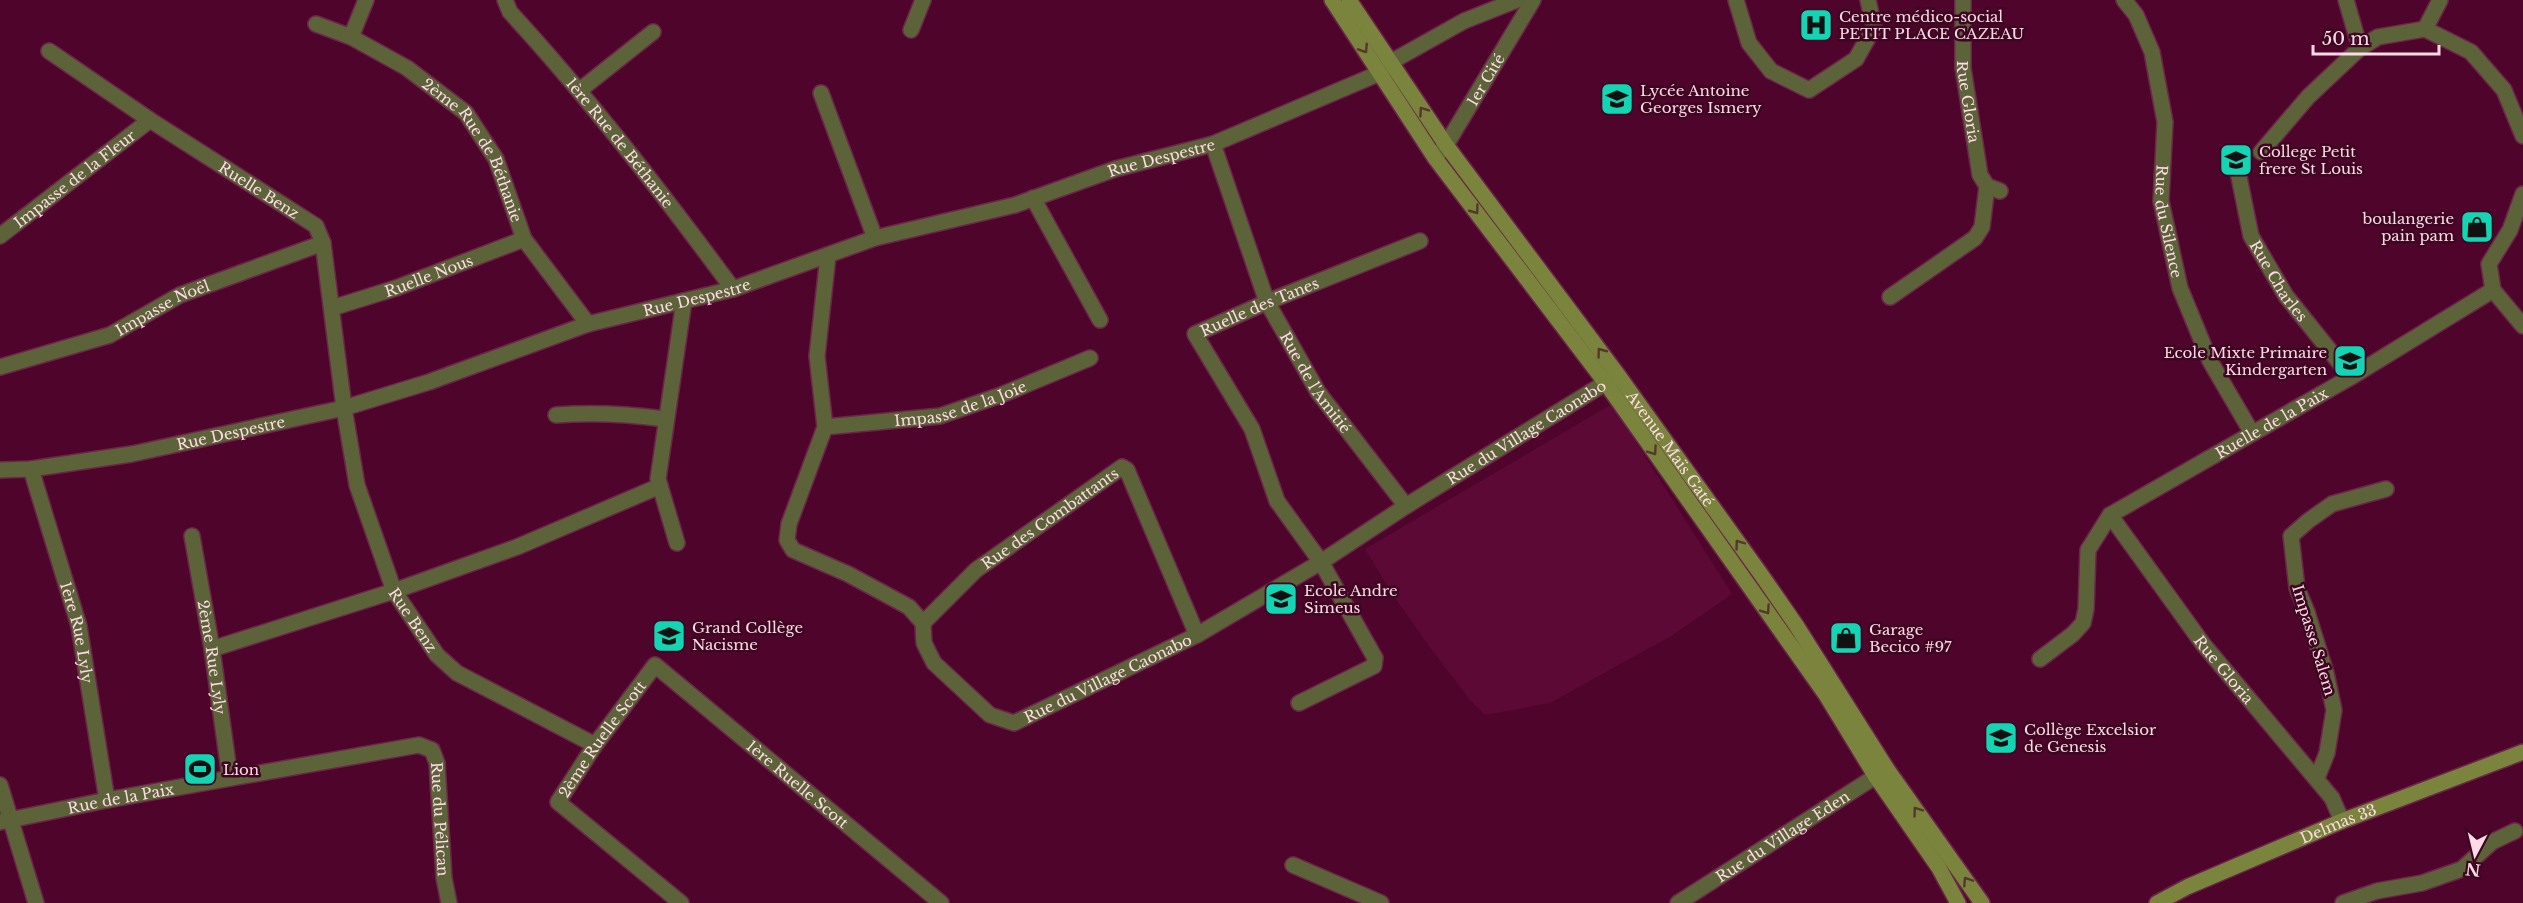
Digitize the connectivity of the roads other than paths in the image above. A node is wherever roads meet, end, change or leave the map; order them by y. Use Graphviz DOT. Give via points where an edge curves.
graph roads {
  1 [pos="366,0"];
  2 [pos="505,0"];
  3 [pos="923,0"];
  4 [pos="1332,0"];
  5 [pos="1349,0"];
  6 [pos="1518,0"];
  7 [pos="1533,0"];
  8 [pos="1736,0"];
  9 [pos="1868,0"];
  10 [pos="1963,0"];
  11 [pos="2124,0"];
  12 [pos="2346,0"];
  13 [pos="2440,0"];
  14 [pos="316,24"];
  15 [pos="2425,29"];
  16 [pos="911,30"];
  17 [pos="653,32"];
  18 [pos="351,38"];
  19 [pos="2360,48"];
  20 [pos="49,51"];
  21 [pos="1385,68"];
  22 [pos="580,90"];
  23 [pos="821,93"];
  24 [pos="150,120"];
  25 [pos="2523,136"];
  26 [pos="1213,144"];
  27 [pos="1446,145"];
  28 [pos="2261,152"];
  29 [pos="1435,158"];
  30 [pos="2238,172"];
  31 [pos="2523,194"];
  32 [pos="1033,198"];
  33 [pos="0,236"];
  34 [pos="875,238"];
  35 [pos="524,239"];
  36 [pos="1420,241"];
  37 [pos="324,243"];
  38 [pos="828,256"];
  39 [pos="733,289"];
  40 [pos="2493,290"];
  41 [pos="1890,297"];
  42 [pos="684,301"];
  43 [pos="1267,302"];
  44 [pos="332,308"];
  45 [pos="1100,320"];
  46 [pos="588,324"];
  47 [pos="2523,326"];
  48 [pos="1090,358"];
  49 [pos="0,366"];
  50 [pos="2351,377"];
  51 [pos="1611,379"];
  52 [pos="344,408"];
  53 [pos="556,415"];
  54 [pos="666,419"];
  55 [pos="825,427"];
  56 [pos="2252,433"];
  57 [pos="31,469"];
  58 [pos="0,470"];
  59 [pos="660,486"];
  60 [pos="2386,489"];
  61 [pos="1406,506"];
  62 [pos="2110,515"];
  63 [pos="192,536"];
  64 [pos="677,543"];
  65 [pos="1322,562"];
  66 [pos="394,591"];
  67 [pos="923,623"];
  68 [pos="1197,635"];
  69 [pos="212,650"];
  70 [pos="2040,659"];
  71 [pos="655,665"];
  72 [pos="1299,703"];
  73 [pos="419,745"];
  74 [pos="595,745"];
  75 [pos="2523,752"];
  76 [pos="1881,773"];
  77 [pos="230,778"];
  78 [pos="2317,778"];
  79 [pos="0,785"];
  80 [pos="107,800"];
  81 [pos="4,821"];
  82 [pos="2342,821"];
  83 [pos="2515,831"];
  84 [pos="1293,865"];
  85 [pos="36,903"];
  86 [pos="449,903"];
  87 [pos="681,903"];
  88 [pos="941,903"];
  89 [pos="1381,903"];
  90 [pos="1678,903"];
  91 [pos="1958,903"];
  92 [pos="1982,903"];
  93 [pos="2157,903"];
  94 [pos="2343,903"];
  1 -- 18 [label="street"];
  2 -- 22 [label="street, 1ère Rue de Béthanie" via="510,12"];
  3 -- 16 [label="street"];
  4 -- 21 [label="street, Avenue Maïs Gaté, one-way"];
  5 -- 21 [label="street, Avenue Maïs Gaté"];
  6 -- 21 [label="street, Rue Despestre" via="1464,21"];
  7 -- 27 [label="street, 1er Cité"];
  8 -- 9 [label="street" via="1749,43 1771,71 1809,90 1856,59 1874,27"];
  10 -- 41 [label="street, Rue Gloria" via="1963,68 1980,175 1993,188 1975,238"];
  11 -- 56 [label="street, Rue du Silence" via="2136,15 2152,52 2165,122 2161,201 2180,288 2210,361"];
  12 -- 19 [label="street"];
  13 -- 15 [label="street"];
  14 -- 18 [label="street, 2ème Rue de Béthanie"];
  15 -- 19 [label="street" via="2378,38"];
  15 -- 25 [label="street" via="2471,52 2504,90"];
  17 -- 22 [label="street"];
  18 -- 35 [label="street, 2ème Rue de Béthanie" via="407,68 466,113 496,159"];
  19 -- 28 [label="street" via="2308,97"];
  20 -- 24 [label="street, Ruelle Benz"];
  21 -- 26 [label="street, Rue Despestre"];
  27 -- 21 [label="street, Avenue Maïs Gaté, one-way"];
  21 -- 29 [label="street, Avenue Maïs Gaté"];
  22 -- 39 [label="street, 1ère Rue de Béthanie"];
  23 -- 34 [label="street"];
  24 -- 33 [label="street, Impasse de la Fleur"];
  24 -- 37 [label="street, Ruelle Benz" via="308,220"];
  26 -- 32 [label="street, Rue Despestre" via="1115,169"];
  26 -- 43 [label="street, Rue de l'Amitié"];
  27 -- 29 [label="street, 1er Cité"];
  51 -- 27 [label="street, Avenue Maïs Gaté, one-way"];
  29 -- 51 [label="street, Avenue Maïs Gaté, one-way"];
  30 -- 50 [label="street, Rue Charles" via="2250,236 2286,296"];
  31 -- 40 [label="street" via="2510,230 2489,264"];
  32 -- 34 [label="street, Rue Despestre"];
  32 -- 45 [label="street"];
  34 -- 38 [label="street, Rue Despestre"];
  35 -- 44 [label="street, Ruelle Nous"];
  35 -- 46 [label="street, 2ème Rue de Béthanie"];
  36 -- 43 [label="street, Ruelle des Tanes"];
  37 -- 44 [label="street, Ruelle Benz"];
  37 -- 49 [label="street, Impasse Noël" via="180,295 110,335"];
  38 -- 39 [label="street, Rue Despestre"];
  38 -- 55 [label="street" via="817,356"];
  39 -- 42 [label="street, Rue Despestre"];
  40 -- 47 [label="street"];
  40 -- 50 [label="street, Ruelle de la Paix"];
  42 -- 46 [label="street, Rue Despestre"];
  42 -- 54 [label="street"];
  43 -- 61 [label="street, Rue de l'Amitié" via="1318,392"];
  43 -- 65 [label="street, Ruelle des Tanes" via="1195,334 1252,429 1277,501"];
  44 -- 52 [label="street, Ruelle Benz"];
  46 -- 52 [label="street, Rue Despestre" via="429,382"];
  48 -- 55 [label="street, Impasse de la Joie" via="940,416"];
  50 -- 56 [label="street, Ruelle de la Paix"];
  51 -- 61 [label="street, Rue du Village Caonabo"];
  51 -- 76 [label="street, Avenue Maïs Gaté" via="1796,625"];
  52 -- 57 [label="street, Rue Despestre" via="132,454"];
  52 -- 66 [label="street, Rue Benz" via="357,486"];
  53 -- 54 [label="street" via="610,413"];
  54 -- 59 [label="street" via="659,463"];
  55 -- 67 [label="street" via="789,524 787,540 794,550 909,607"];
  56 -- 62 [label="street, Ruelle de la Paix"];
  57 -- 58 [label="street, Rue Despestre"];
  57 -- 80 [label="street, 1ère Rue Lyly" via="79,626"];
  59 -- 64 [label="street"];
  59 -- 66 [label="street" via="517,548"];
  60 -- 78 [label="street, Impasse Salem" via="2332,504 2291,536 2297,588 2323,663 2334,710 2327,753"];
  61 -- 65 [label="street, Rue du Village Caonabo"];
  62 -- 70 [label="street" via="2088,550 2083,623"];
  62 -- 78 [label="street, Rue Gloria" via="2203,644"];
  63 -- 69 [label="street, 2ème Rue Lyly"];
  65 -- 68 [label="street, Rue du Village Caonabo"];
  65 -- 72 [label="street, Ruelle des Tanes" via="1376,662"];
  66 -- 69 [label="street"];
  66 -- 74 [label="street, Rue Benz" via="437,655 457,673"];
  67 -- 68 [label="street, Rue du Village Caonabo" via="924,643 934,663 990,715 1014,723"];
  67 -- 68 [label="street, Rue des Combattants" via="976,570 1122,467 1127,470"];
  69 -- 77 [label="street, 2ème Rue Lyly"];
  71 -- 74 [label="street, 2ème Ruelle Scott"];
  71 -- 88 [label="street, 1ère Ruelle Scott"];
  73 -- 77 [label="street, Rue de la Paix"];
  73 -- 86 [label="street, Rue du Pélican" via="432,750 437,763"];
  74 -- 87 [label="street, 2ème Ruelle Scott" via="559,804"];
  75 -- 82 [label="street, Delmas 33"];
  76 -- 90 [label="street, Rue du Village Eden"];
  76 -- 91 [label="street, Avenue Maïs Gaté"];
  92 -- 76 [label="street, Avenue Maïs Gaté, one-way"];
  77 -- 80 [label="street, Rue de la Paix"];
  78 -- 82 [label="street, Rue Gloria"];
  79 -- 81 [label="street"];
  80 -- 81 [label="street, Rue de la Paix"];
  81 -- 85 [label="street"];
  82 -- 93 [label="street, Delmas 33"];
  83 -- 94 [label="street" via="2492,842 2462,869"];
  84 -- 89 [label="street"];
}
